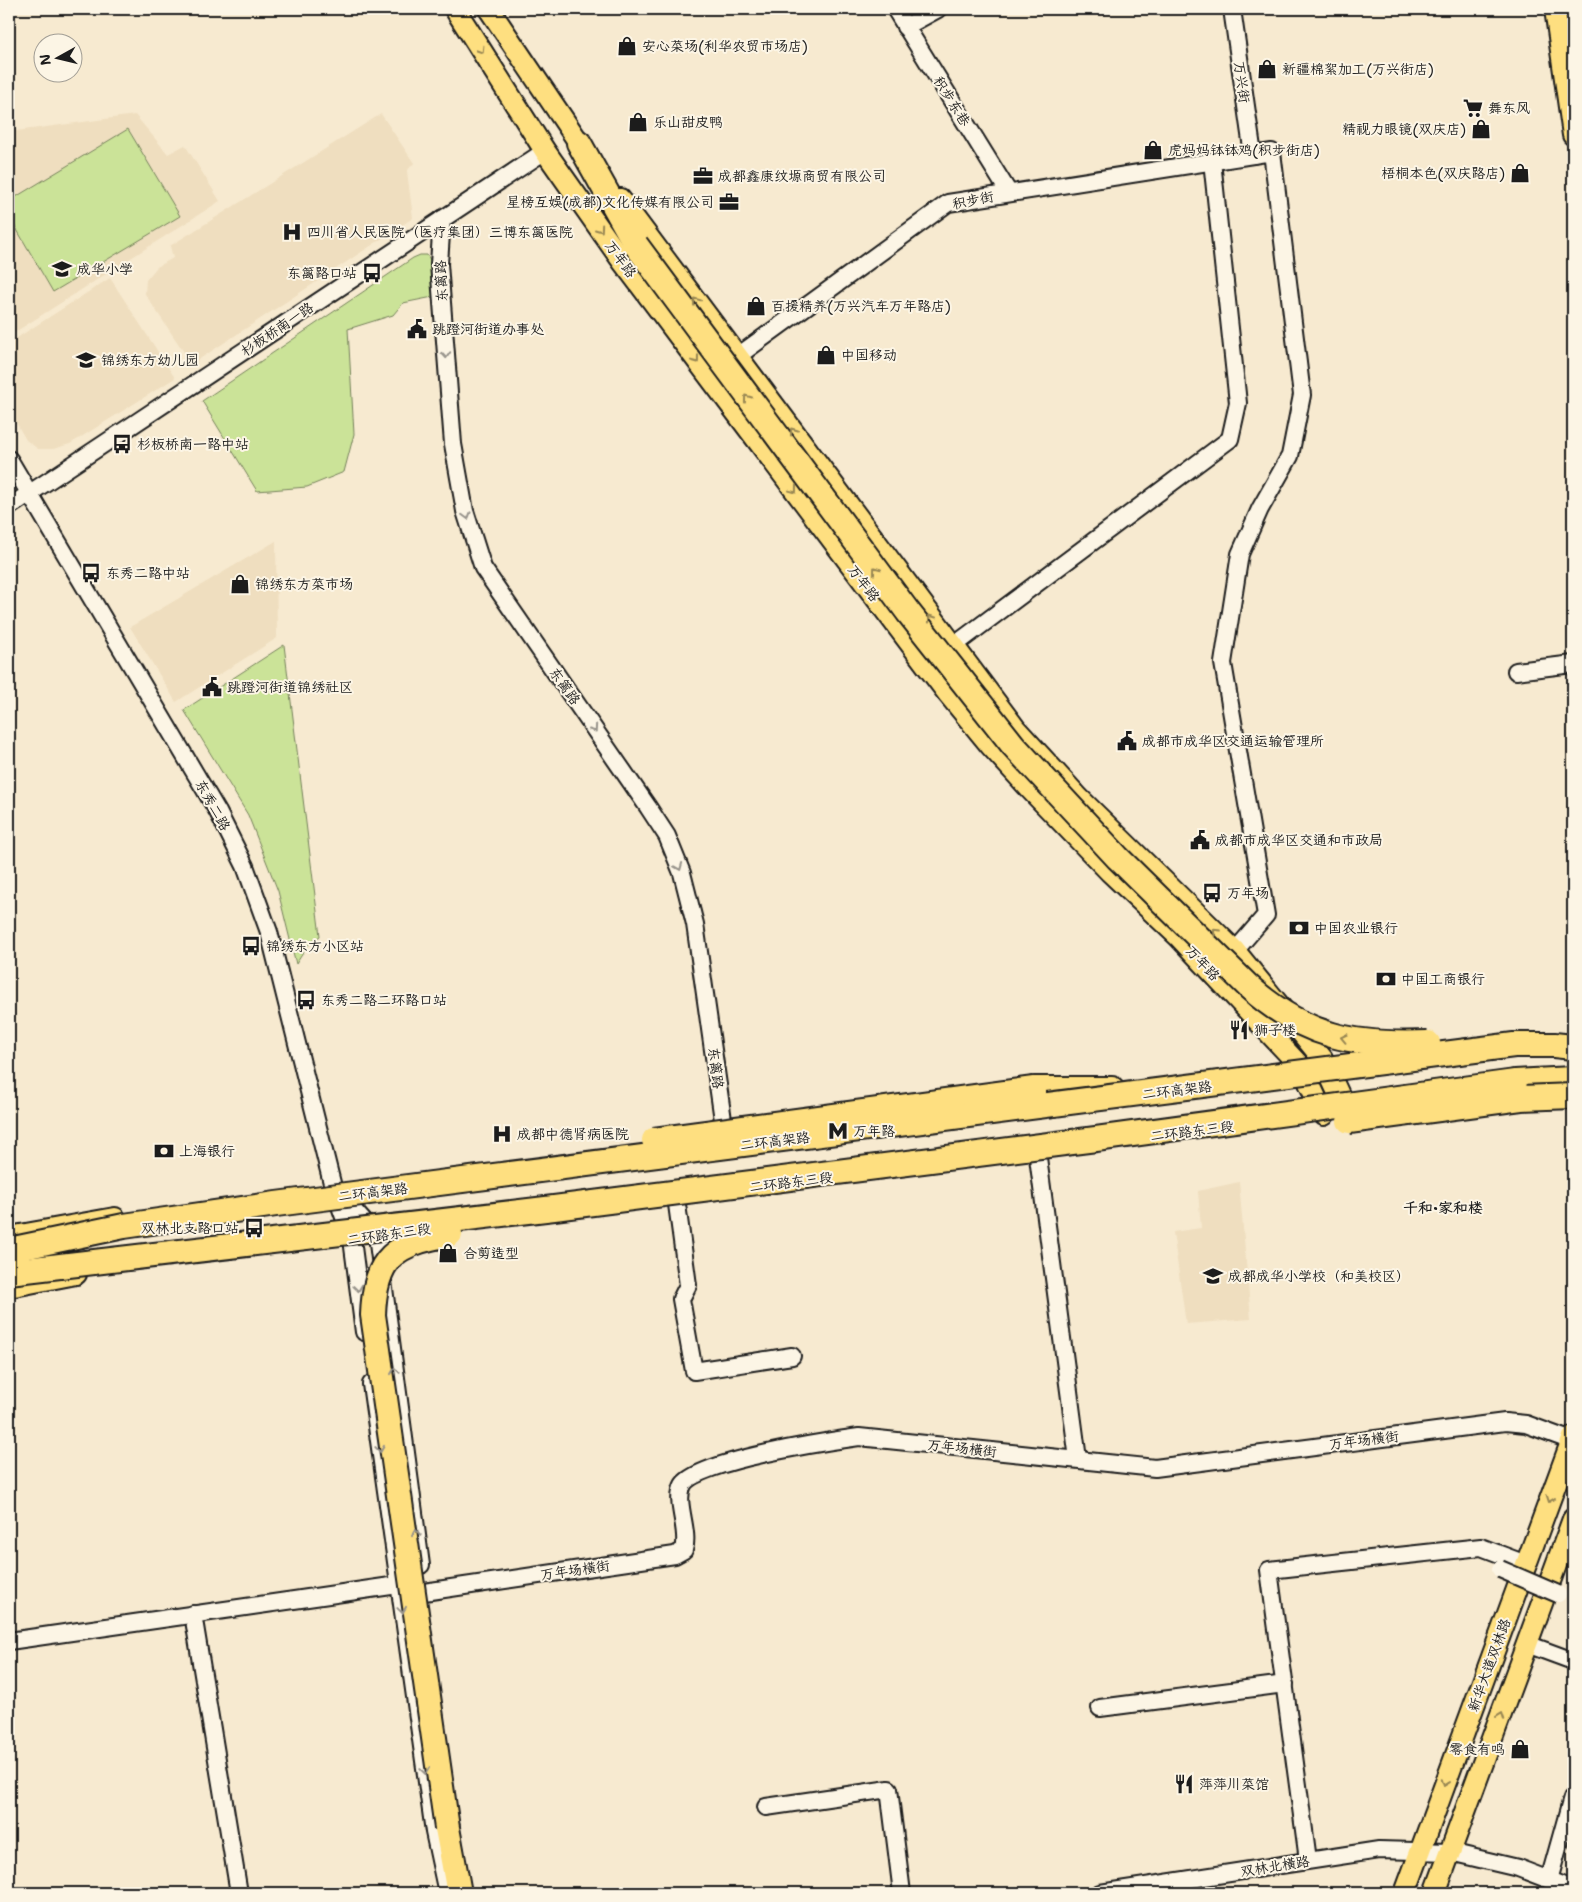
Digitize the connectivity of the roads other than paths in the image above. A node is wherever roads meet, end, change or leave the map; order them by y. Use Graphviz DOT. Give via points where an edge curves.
graph roads {
  1 [pos="455,9"];
  2 [pos="489,9"];
  3 [pos="895,9"];
  4 [pos="938,9"];
  5 [pos="1232,9"];
  6 [pos="1555,9"];
  7 [pos="905,27"];
  8 [pos="1573,135"];
  9 [pos="578,143"];
  10 [pos="545,151"];
  11 [pos="1253,155"];
  12 [pos="1212,162"];
  13 [pos="1009,193"];
  14 [pos="442,219"];
  15 [pos="738,356"];
  16 [pos="9,460"];
  17 [pos="29,493"];
  18 [pos="9,507"];
  19 [pos="902,578"];
  20 [pos="875,598"];
  21 [pos="952,647"];
  22 [pos="1573,664"];
  23 [pos="1516,671"];
  24 [pos="1235,951"];
  25 [pos="1573,1041"];
  26 [pos="1514,1045"];
  27 [pos="1573,1047"];
  28 [pos="1327,1065"];
  29 [pos="1302,1068"];
  30 [pos="1573,1079"];
  31 [pos="1573,1085"];
  32 [pos="1144,1089"];
  33 [pos="1573,1096"];
  34 [pos="1347,1112"];
  35 [pos="1324,1115"];
  36 [pos="1096,1139"];
  37 [pos="726,1144"];
  38 [pos="1037,1150"];
  39 [pos="324,1193"];
  40 [pos="676,1197"];
  41 [pos="554,1208"];
  42 [pos="376,1236"];
  43 [pos="9,1237"];
  44 [pos="352,1239"];
  45 [pos="9,1250"];
  46 [pos="9,1272"];
  47 [pos="9,1287"];
  48 [pos="792,1356"];
  49 [pos="1573,1439"];
  50 [pos="1078,1459"];
  51 [pos="1573,1520"];
  52 [pos="1526,1564"];
  53 [pos="1500,1569"];
  54 [pos="398,1585"];
  55 [pos="424,1592"];
  56 [pos="1558,1594"];
  57 [pos="193,1614"];
  58 [pos="9,1641"];
  59 [pos="1528,1644"];
  60 [pos="1573,1660"];
  61 [pos="1285,1684"];
  62 [pos="1100,1708"];
  63 [pos="1572,1798"];
  64 [pos="766,1807"];
  65 [pos="1421,1850"];
  66 [pos="1450,1852"];
  67 [pos="1308,1860"];
  68 [pos="1549,1880"];
  69 [pos="1568,1890"];
  70 [pos="239,1893"];
  71 [pos="447,1893"];
  72 [pos="461,1893"];
  73 [pos="902,1893"];
  74 [pos="1100,1893"];
  75 [pos="1405,1893"];
  76 [pos="1435,1893"];
  1 -- 10 [label="main road, 万年路, one-way"];
  2 -- 9 [label="main road"];
  3 -- 7 [label="street, 积步东巷"];
  4 -- 7 [label="street"];
  5 -- 11 [label="street, 万兴街"];
  6 -- 8 [label="main road"];
  7 -- 13 [label="street, 积步东巷"];
  15 -- 9 [label="main road, one-way"];
  26 -- 9 [label="highway, one-way, bridge" via="1457,1042 1371,1044 1329,1035 1300,1025 1272,1008 1249,988 1118,858 1013,745 908,612 636,245"];
  10 -- 14 [label="street, 杉板桥南一路"];
  10 -- 20 [label="main road, 万年路, one-way" via="629,270"];
  11 -- 12 [label="street, 积步街"];
  11 -- 24 [label="street, 积步街" via="1272,152 1302,395 1290,456 1260,509 1240,554 1223,663 1266,915"];
  12 -- 13 [label="street, 积步街"];
  12 -- 21 [label="street" via="1238,403 1230,439"];
  13 -- 15 [label="street, 积步街" via="948,203"];
  14 -- 17 [label="street, 杉板桥南一路"];
  14 -- 37 [label="street, 东篱路, one-way" via="440,264 452,434 465,511 483,568 648,807 678,864 695,924"];
  19 -- 15 [label="main road, one-way"];
  16 -- 17 [label="street, 东秀二路"];
  17 -- 18 [label="street, 杉板桥南一路"];
  17 -- 39 [label="street, 东秀二路" via="218,812 245,866 269,932"];
  19 -- 20 [label="main road" via="906,592 900,605 885,607"];
  21 -- 19 [label="main road, one-way"];
  20 -- 29 [label="main road, 万年路" via="990,745 1110,872 1179,937"];
  24 -- 21 [label="main road, one-way" via="1078,798 1015,728"];
  22 -- 23 [label="street"];
  24 -- 28 [label="main road"];
  25 -- 28 [label="main road" via="1531,1039"];
  26 -- 27 [label="highway, 二环高架路, bridge"];
  26 -- 39 [label="highway, 二环高架路, bridge"];
  28 -- 29 [label="main road"];
  28 -- 34 [label="main road"];
  29 -- 32 [label="main road"];
  29 -- 35 [label="main road, 万年路"];
  30 -- 36 [label="highway, bridge" via="1515,1082"];
  31 -- 34 [label="main road, 二环路东三段" via="1524,1087"];
  32 -- 37 [label="main road"];
  32 -- 39 [label="highway, bridge" via="1034,1089 395,1174"];
  33 -- 36 [label="highway, bridge" via="1520,1098 1184,1141"];
  34 -- 35 [label="main road, 二环路东三段"];
  35 -- 38 [label="main road, 二环路东三段"];
  36 -- 41 [label="highway, bridge"];
  37 -- 39 [label="main road"];
  38 -- 40 [label="main road, 二环路东三段"];
  38 -- 50 [label="street"];
  39 -- 42 [label="street"];
  39 -- 43 [label="main road" via="80,1222"];
  39 -- 44 [label="street, 东秀二路"];
  39 -- 45 [label="highway, 二环高架路, bridge" via="124,1226"];
  40 -- 42 [label="main road, 二环路东三段"];
  40 -- 48 [label="street" via="688,1285 681,1299 694,1372"];
  41 -- 46 [label="highway, bridge"];
  41 -- 72 [label="highway, bridge" via="497,1225 419,1240 395,1253 383,1266 374,1288 373,1315 447,1828"];
  42 -- 44 [label="main road, 二环路东三段"];
  55 -- 42 [label="street, one-way"];
  44 -- 47 [label="main road, 二环路东三段" via="86,1272"];
  44 -- 54 [label="street, 东秀二路, one-way"];
  49 -- 50 [label="street, 万年场横街" via="1526,1424 1505,1422 1155,1468"];
  49 -- 52 [label="main road, 新华大道双林路, one-way"];
  50 -- 55 [label="street, 万年场横街" via="859,1437 815,1442 719,1465 693,1476 684,1485 681,1496 687,1540 684,1550 675,1555"];
  51 -- 59 [label="main road, 新华大道双林路"];
  52 -- 61 [label="street" via="1481,1547 1269,1570"];
  52 -- 65 [label="main road, 新华大道双林路, one-way"];
  53 -- 56 [label="street, bridge"];
  54 -- 57 [label="street"];
  54 -- 71 [label="street, 东秀二路, one-way" via="434,1832"];
  55 -- 72 [label="street" via="458,1826"];
  57 -- 58 [label="street"];
  57 -- 70 [label="street"];
  59 -- 60 [label="street"];
  66 -- 59 [label="main road, 新华大道双林路, one-way"];
  61 -- 62 [label="street"];
  61 -- 67 [label="street"];
  63 -- 68 [label="street"];
  64 -- 73 [label="street" via="889,1789"];
  65 -- 66 [label="street, 双林北横路"];
  65 -- 67 [label="street, 双林北横路" via="1379,1850"];
  65 -- 75 [label="main road, 新华大道双林路"];
  66 -- 68 [label="street, 双林北横路" via="1518,1868"];
  66 -- 76 [label="main road, 新华大道双林路"];
  67 -- 74 [label="street, 双林北横路"];
  68 -- 69 [label="street, 双林北横路"];
}
